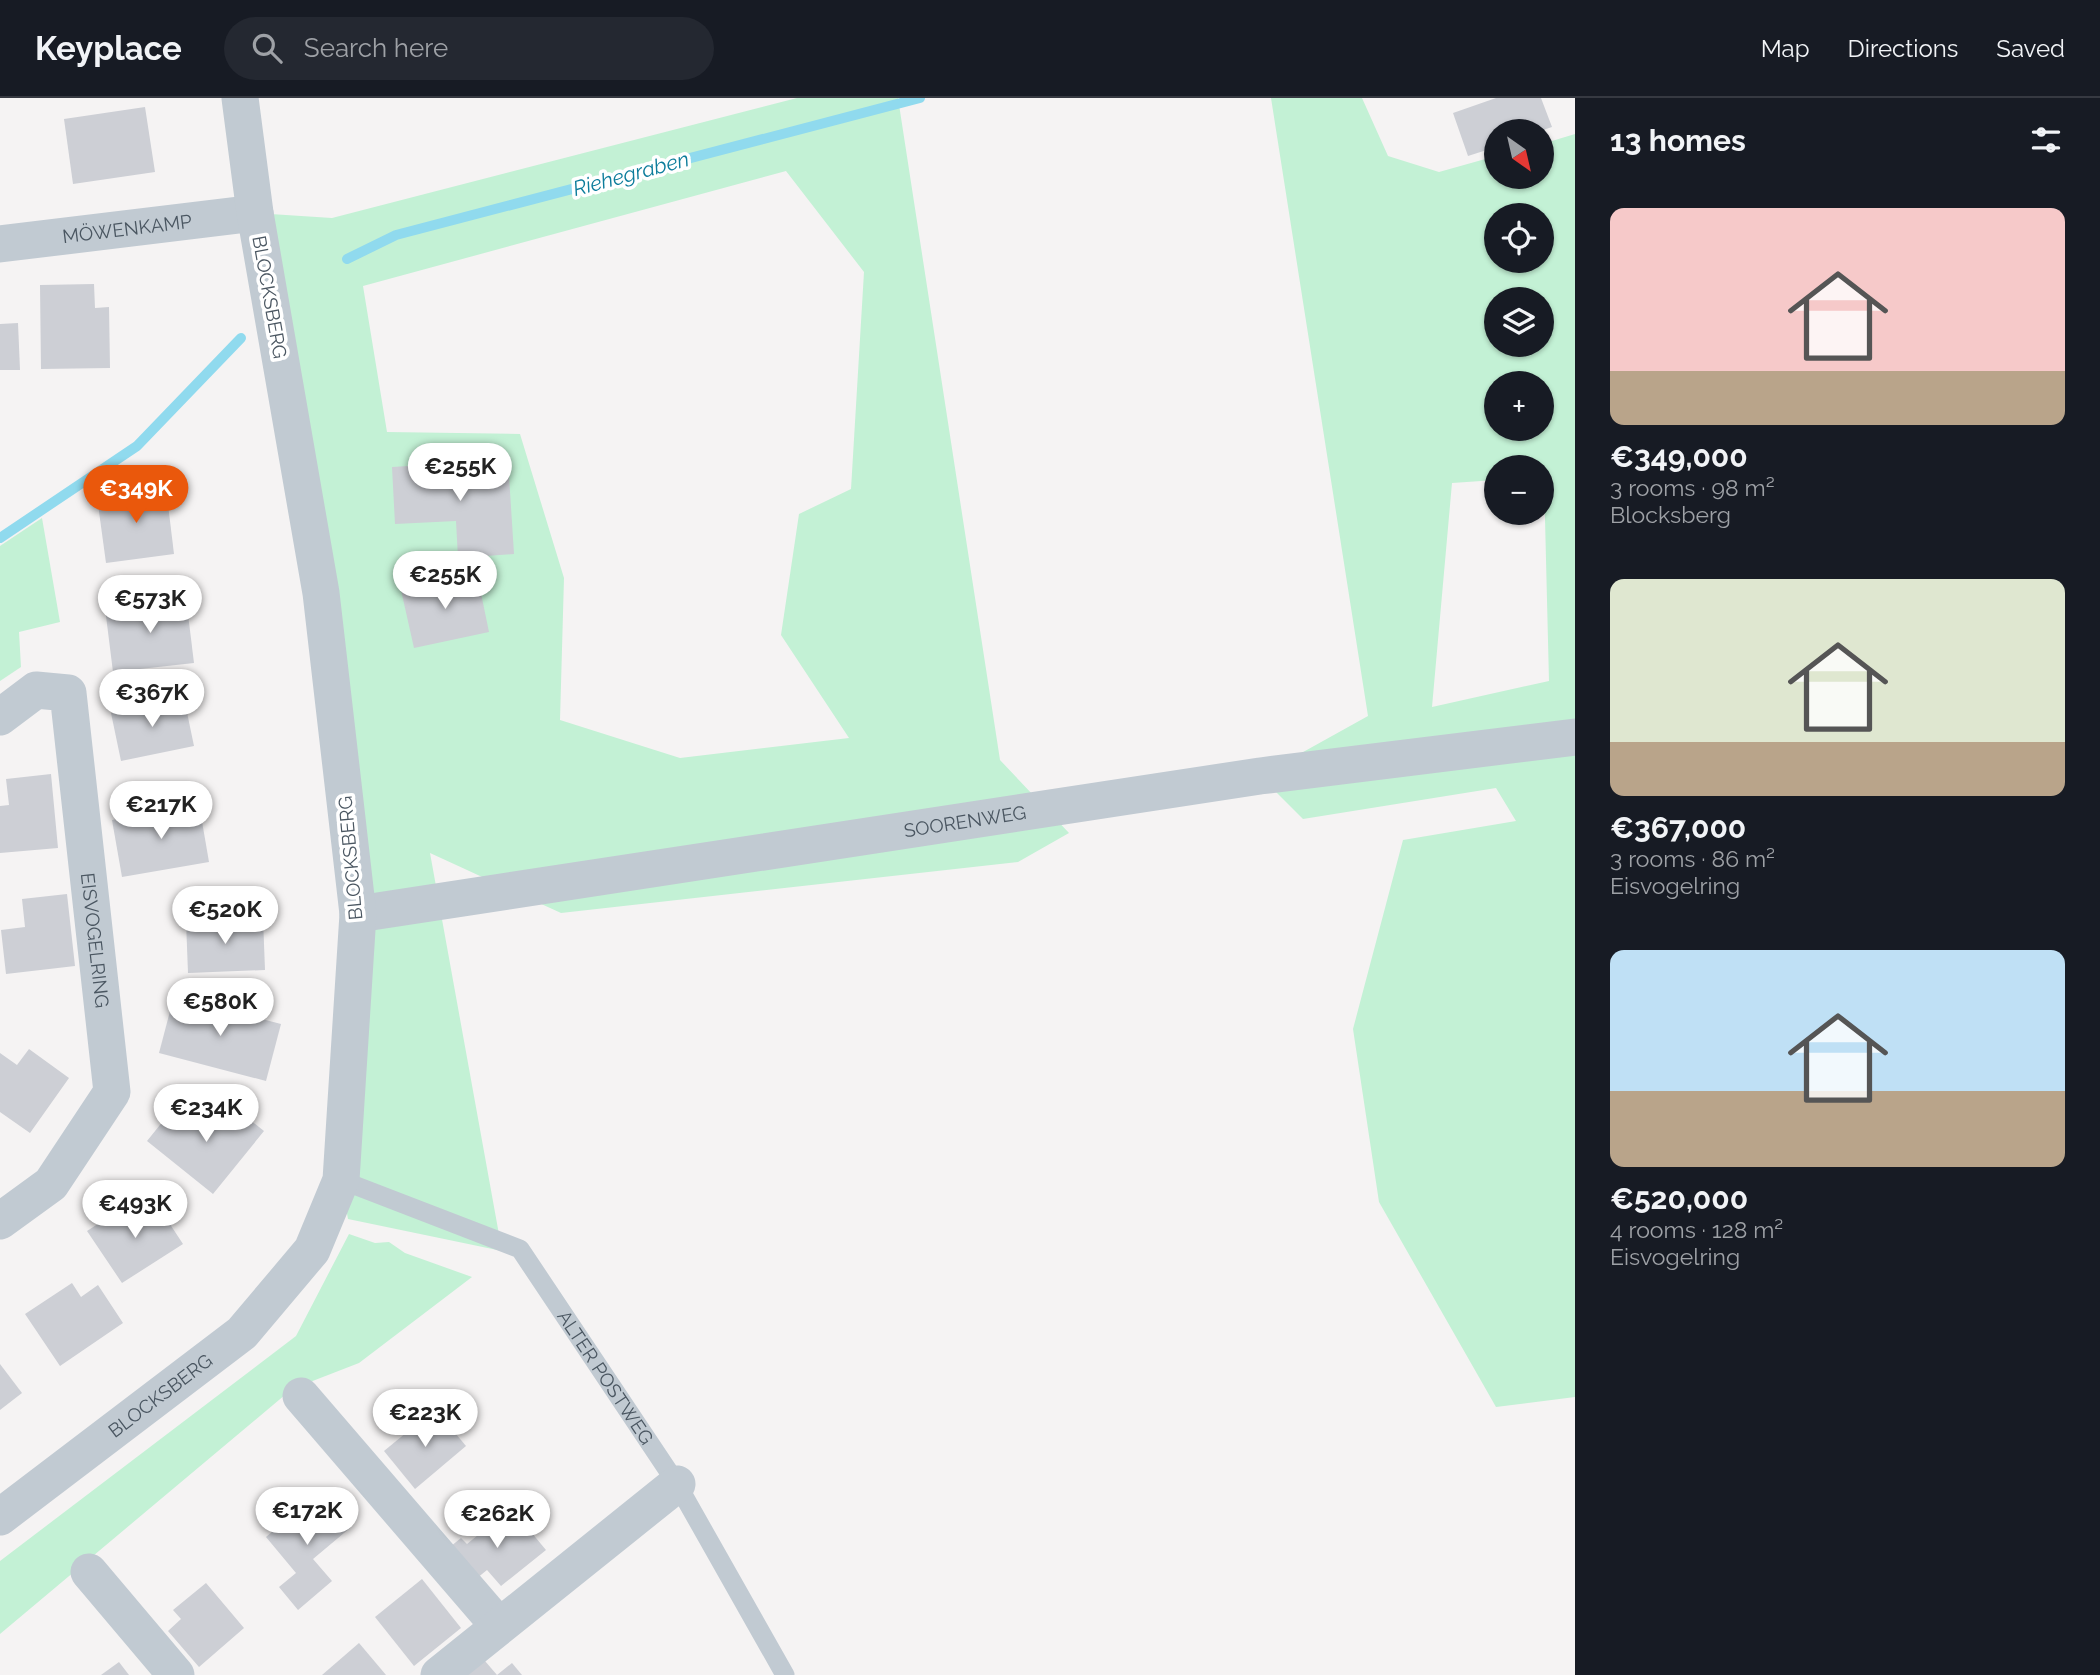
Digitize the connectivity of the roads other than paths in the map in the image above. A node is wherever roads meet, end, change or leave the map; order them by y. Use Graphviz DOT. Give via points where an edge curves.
graph roads {
  1 [pos="240,98"];
  2 [pos="255,213"];
  3 [pos="1,239"];
  4 [pos="0,717"];
  5 [pos="1575,737"];
  6 [pos="358,914"];
  7 [pos="341,1180"];
  8 [pos="0,1221"];
  9 [pos="301,1396"];
  10 [pos="677,1484"];
  11 [pos="0,1517"];
  12 [pos="89,1572"];
  13 [pos="498,1626"];
  14 [pos="176,1675"];
  15 [pos="439,1675"];
  16 [pos="785,1675"];
  1 -- 2 [label="street, BLOCKSBERG"];
  2 -- 3 [label="street, MÖWENKAMP"];
  2 -- 6 [label="street, BLOCKSBERG" via="321,593"];
  4 -- 8 [label="street, EISVOGELRING" via="36,691 68,693 112,1091 51,1184"];
  5 -- 6 [label="street, SOORENWEG" via="1260,776"];
  6 -- 7 [label="street, BLOCKSBERG"];
  7 -- 10 [label="lane, ALTER POSTWEG" via="520,1250"];
  7 -- 11 [label="street, BLOCKSBERG" via="312,1250 242,1333"];
  9 -- 13 [label="street"];
  10 -- 13 [label="street"];
  10 -- 16 [label="lane, ALTER POSTWEG"];
  12 -- 14 [label="street"];
  13 -- 15 [label="street"];
}
